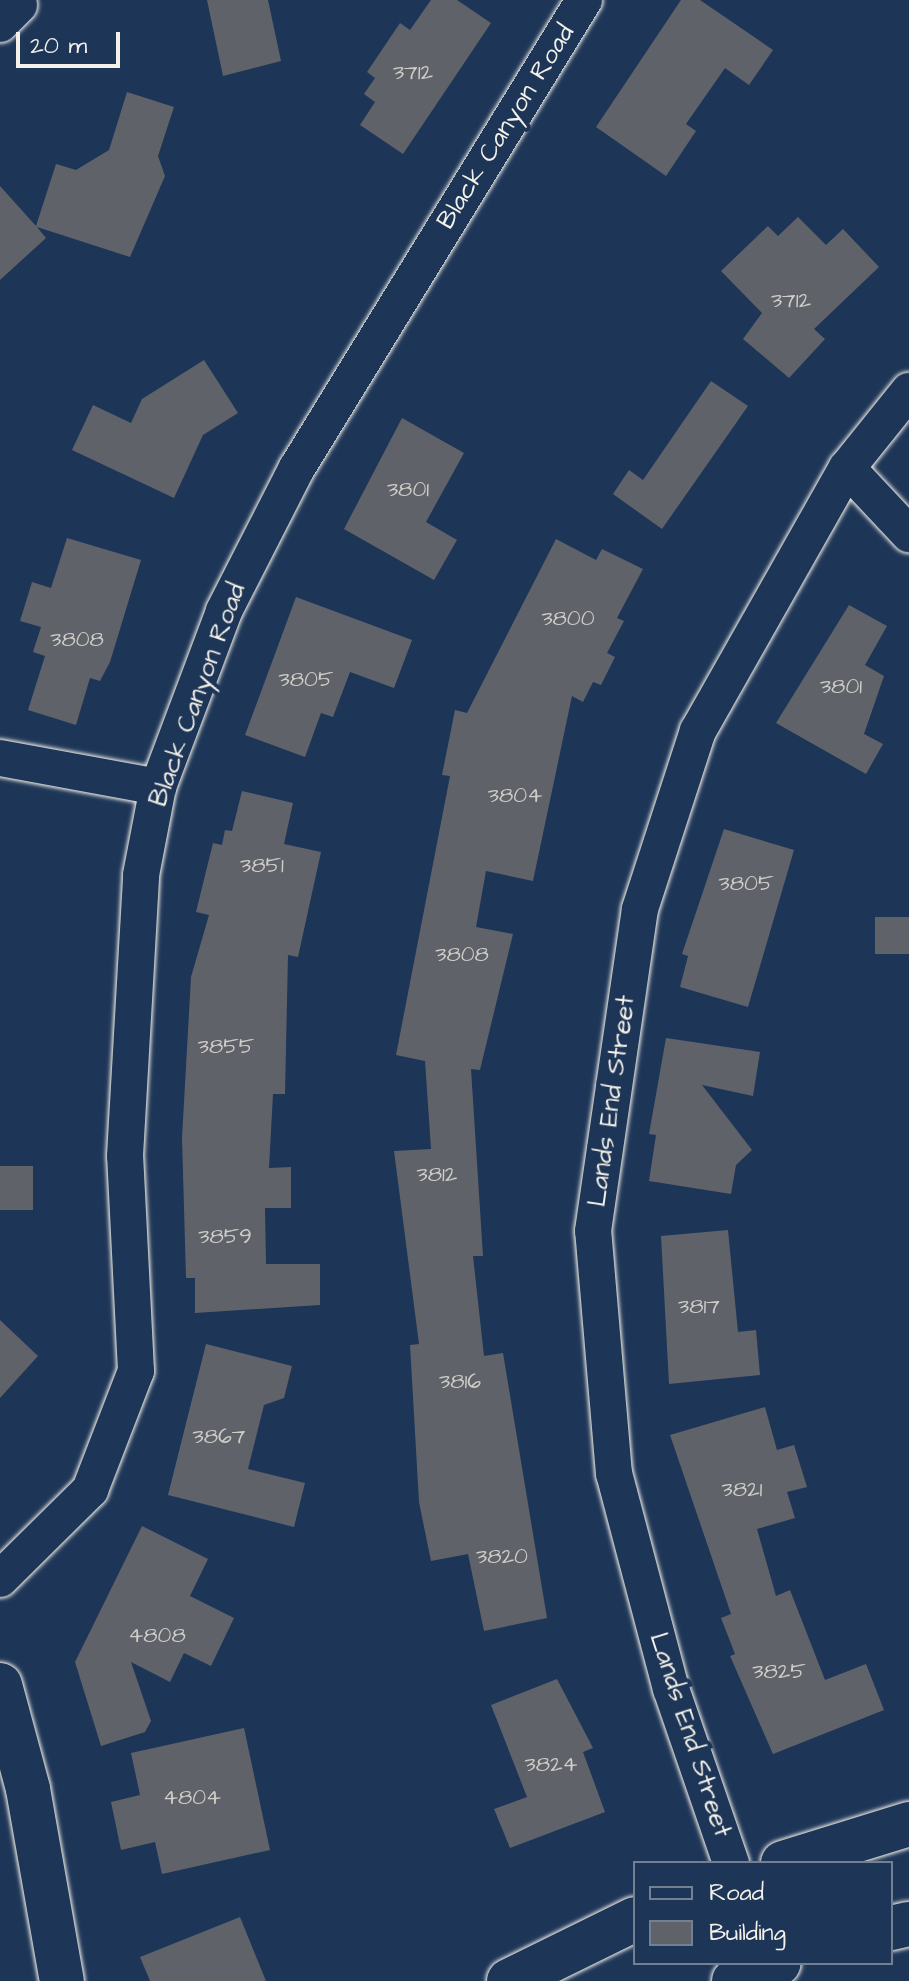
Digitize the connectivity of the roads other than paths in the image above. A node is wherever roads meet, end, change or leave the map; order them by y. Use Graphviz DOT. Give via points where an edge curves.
graph roads {
  1 [pos="584,0"];
  2 [pos="909,391"];
  3 [pos="847,468"];
  4 [pos="909,534"];
  5 [pos="0,758"];
  6 [pos="158,787"];
  7 [pos="0,1579"];
  8 [pos="0,1685"];
  9 [pos="909,1824"];
  10 [pos="730,1861"];
  11 [pos="789,1861"];
  12 [pos="633,1920"];
  13 [pos="62,1981"];
  14 [pos="509,1981"];
  1 -- 6 [label="street, Black Canyon Road" via="297,468 224,611"];
  2 -- 3 [label="street, Lands End Street"];
  3 -- 4 [label="street"];
  3 -- 10 [label="street, Lands End Street" via="693,746 640,909 593,1231 614,1474 671,1689"];
  5 -- 6 [label="street"];
  6 -- 7 [label="street, Black Canyon Road" via="141,875 125,1156 136,1371 90,1490"];
  8 -- 13 [label="main road" via="28,1789"];
  9 -- 11 [label="main road"];
  12 -- 14 [label="main road"];
}
